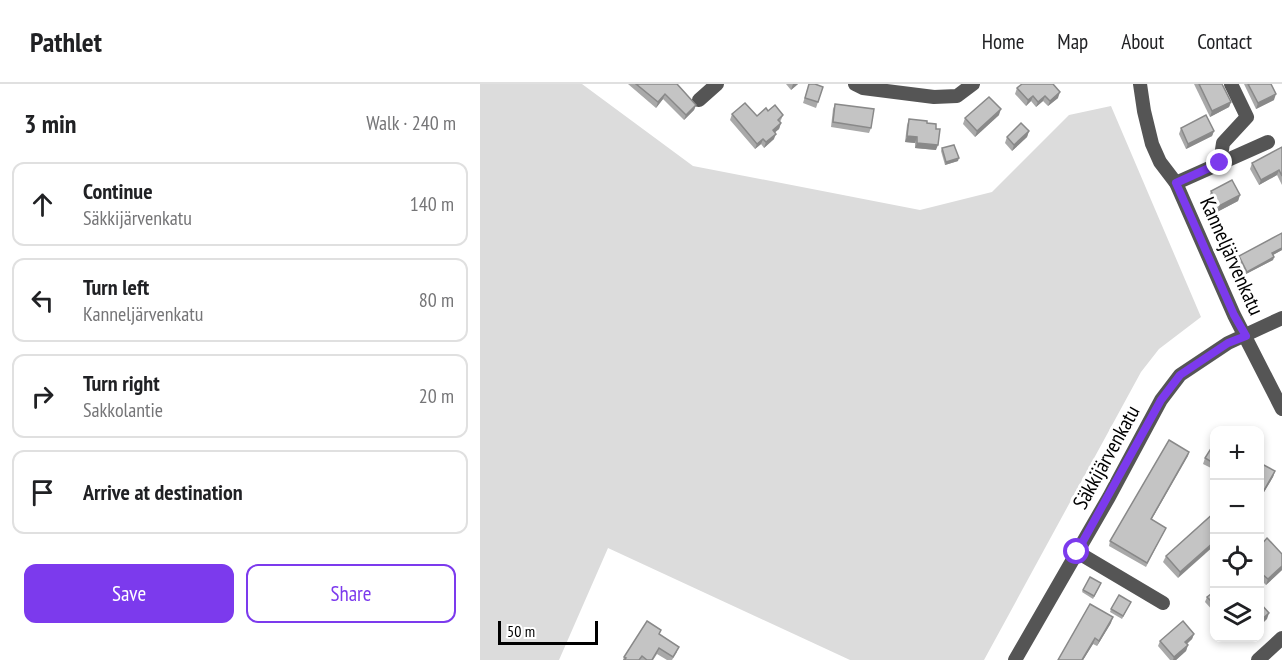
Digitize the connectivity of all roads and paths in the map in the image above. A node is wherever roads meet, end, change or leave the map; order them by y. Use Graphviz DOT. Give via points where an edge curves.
graph roads {
  1 [pos="717,84"];
  2 [pos="855,84"];
  3 [pos="974,84"];
  4 [pos="1140,84"];
  5 [pos="1231,84"];
  6 [pos="699,100"];
  7 [pos="1268,142"];
  8 [pos="1220,163"];
  9 [pos="1176,183"];
  10 [pos="1282,318"];
  11 [pos="1246,336"];
  12 [pos="1282,409"];
  13 [pos="1077,552"];
  14 [pos="1163,603"];
  15 [pos="1282,638"];
  16 [pos="1015,660"];
  17 [pos="1258,660"];
  1 -- 6 [label="street"];
  2 -- 3 [label="street" via="934,97 957,96"];
  4 -- 9 [label="street, Kanneljärvenkatu" via="1152,144"];
  5 -- 8 [label="street" via="1247,117 1223,143"];
  7 -- 8 [label="street"];
  8 -- 9 [label="street"];
  9 -- 11 [label="street, Kanneljärvenkatu"];
  10 -- 11 [label="street, Säkkijärvenkatu"];
  11 -- 12 [label="street, Kanneljärvenkatu"];
  11 -- 13 [label="street, Säkkijärvenkatu" via="1228,343 1180,375 1161,400"];
  13 -- 14 [label="street"];
  13 -- 16 [label="street, Säkkijärvenkatu"];
  15 -- 17 [label="street"];
}
